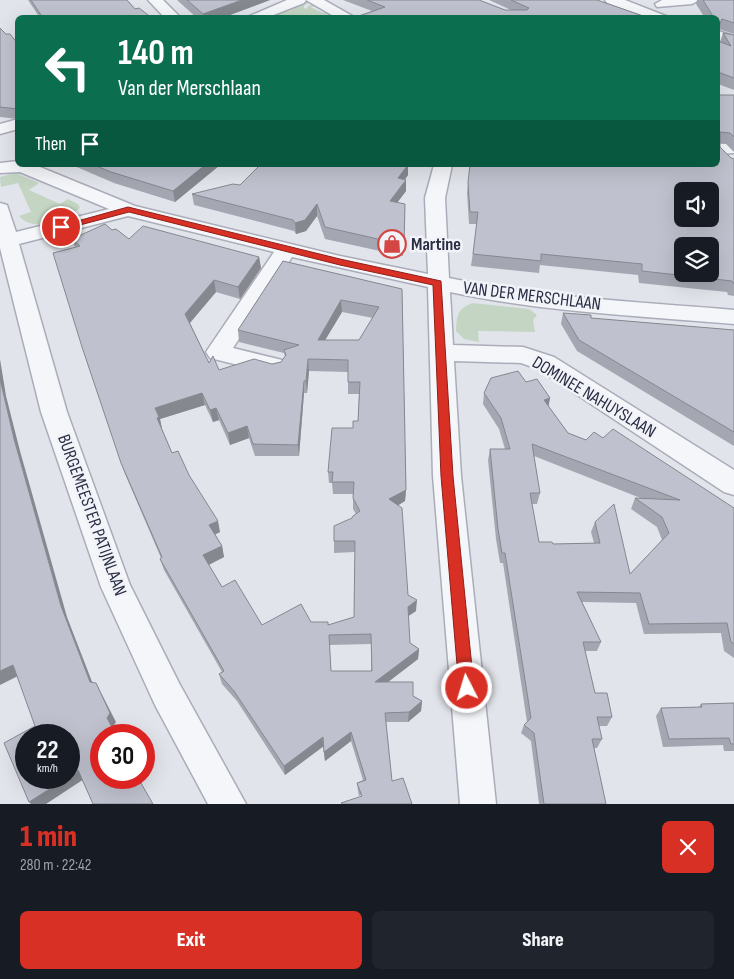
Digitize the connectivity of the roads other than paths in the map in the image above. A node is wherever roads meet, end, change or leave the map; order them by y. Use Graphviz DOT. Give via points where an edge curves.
graph roads {
  1 [pos="155,0"];
  2 [pos="299,0"];
  3 [pos="314,0"];
  4 [pos="612,0"];
  5 [pos="692,0"];
  6 [pos="663,11"];
  7 [pos="171,15"];
  8 [pos="260,15"];
  9 [pos="342,15"];
  10 [pos="720,36"];
  11 [pos="734,41"];
  12 [pos="15,125"];
  13 [pos="0,129"];
  14 [pos="724,149"];
  15 [pos="734,164"];
  16 [pos="15,167"];
  17 [pos="24,167"];
  18 [pos="443,167"];
  19 [pos="0,168"];
  20 [pos="0,209"];
  21 [pos="128,210"];
  22 [pos="10,240"];
  23 [pos="287,249"];
  24 [pos="438,283"];
  25 [pos="734,317"];
  26 [pos="441,353"];
  27 [pos="274,366"];
  28 [pos="734,484"];
  29 [pos="228,804"];
  30 [pos="478,804"];
  1 -- 7 [label="street"];
  2 -- 8 [label="street"];
  3 -- 9 [label="street"];
  4 -- 6 [label="street"];
  5 -- 6 [label="street"];
  10 -- 11 [label="street"];
  12 -- 13 [label="street"];
  14 -- 15 [label="street"];
  16 -- 19 [label="street, VAN DER MERSCHLAAN"];
  17 -- 21 [label="street, VAN DER MERSCHLAAN"];
  18 -- 24 [label="street" via="435,198"];
  20 -- 22 [label="street, BURGEMEESTER PATIJNLAAN"];
  21 -- 22 [label="street, VAN DER MERSCHLAAN"];
  21 -- 23 [label="street, VAN DER MERSCHLAAN"];
  22 -- 29 [label="street, BURGEMEESTER PATIJNLAAN" via="54,412 116,587 167,694"];
  23 -- 24 [label="street, VAN DER MERSCHLAAN"];
  23 -- 27 [label="street" via="218,352"];
  24 -- 25 [label="street, VAN DER MERSCHLAAN" via="486,293 555,301"];
  24 -- 26 [label="street"];
  26 -- 28 [label="street, DOMINEE NAHUYSLAAN" via="523,355 546,364"];
  26 -- 30 [label="street" via="447,476"];
}
